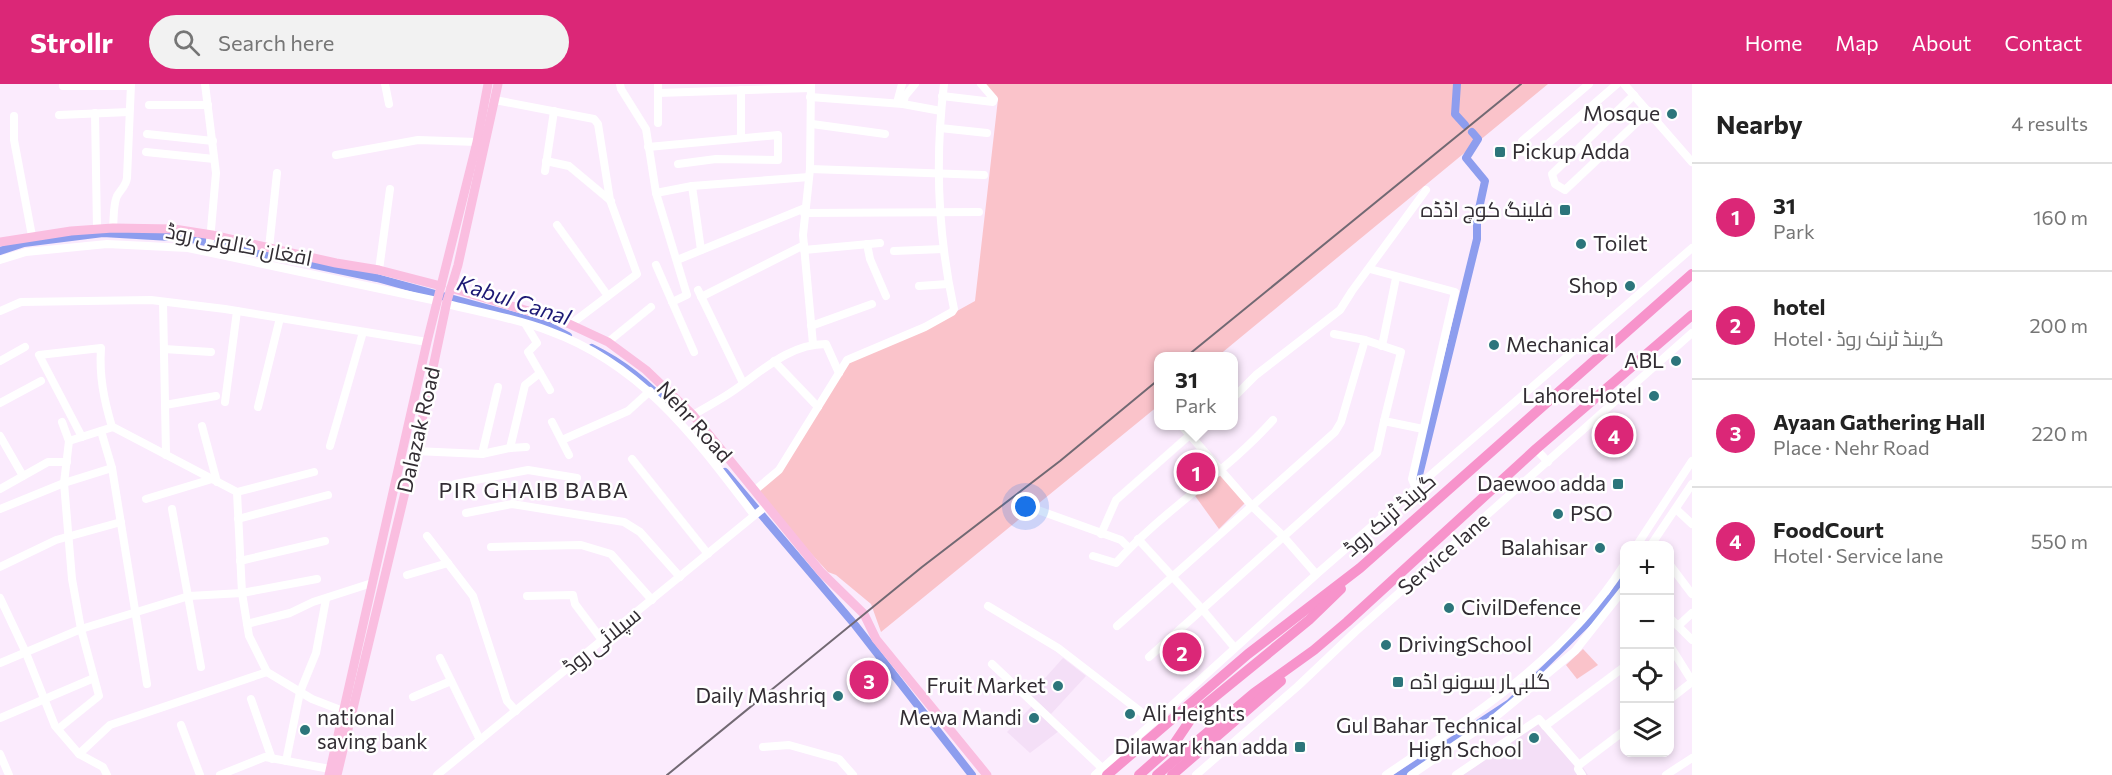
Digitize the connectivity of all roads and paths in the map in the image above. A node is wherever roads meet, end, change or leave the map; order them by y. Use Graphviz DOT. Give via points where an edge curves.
graph roads {
  1 [pos="63,84"];
  2 [pos="205,84"];
  3 [pos="385,84"];
  4 [pos="488,84"];
  5 [pos="498,84"];
  6 [pos="620,84"];
  7 [pos="658,84"];
  8 [pos="902,84"];
  9 [pos="915,84"];
  10 [pos="944,84"];
  11 [pos="981,84"];
  12 [pos="1589,84"];
  13 [pos="1617,84"];
  14 [pos="1624,84"];
  15 [pos="131,85"];
  16 [pos="811,86"];
  17 [pos="741,90"];
  18 [pos="658,93"];
  19 [pos="1634,95"];
  20 [pos="942,96"];
  21 [pos="810,97"];
  22 [pos="495,100"];
  23 [pos="900,103"];
  24 [pos="389,104"];
  25 [pos="149,105"];
  26 [pos="208,105"];
  27 [pos="554,111"];
  28 [pos="941,111"];
  29 [pos="1649,111"];
  30 [pos="129,112"];
  31 [pos="95,113"];
  32 [pos="59,115"];
  33 [pos="14,116"];
  34 [pos="658,123"];
  35 [pos="812,124"];
  36 [pos="940,128"];
  37 [pos="987,133"];
  38 [pos="147,134"];
  39 [pos="885,134"];
  40 [pos="741,138"];
  41 [pos="213,141"];
  42 [pos="477,142"];
  43 [pos="648,147"];
  44 [pos="146,152"];
  45 [pos="336,155"];
  46 [pos="214,159"];
  47 [pos="546,161"];
  48 [pos="1692,162"];
  49 [pos="678,164"];
  50 [pos="544,171"];
  51 [pos="276,173"];
  52 [pos="810,173"];
  53 [pos="940,173"];
  54 [pos="984,175"];
  55 [pos="692,186"];
  56 [pos="390,189"];
  57 [pos="1426,190"];
  58 [pos="656,193"];
  59 [pos="610,201"];
  60 [pos="805,210"];
  61 [pos="940,211"];
  62 [pos="979,212"];
  63 [pos="557,225"];
  64 [pos="113,228"];
  65 [pos="97,229"];
  66 [pos="212,235"];
  67 [pos="32,237"];
  68 [pos="0,242"];
  69 [pos="880,243"];
  70 [pos="867,244"];
  71 [pos="804,247"];
  72 [pos="269,248"];
  73 [pos="1692,248"];
  74 [pos="943,249"];
  75 [pos="701,250"];
  76 [pos="894,251"];
  77 [pos="209,252"];
  78 [pos="0,260"];
  79 [pos="677,260"];
  80 [pos="656,265"];
  81 [pos="1370,269"];
  82 [pos="380,270"];
  83 [pos="1692,274"];
  84 [pos="1396,278"];
  85 [pos="948,284"];
  86 [pos="919,286"];
  87 [pos="444,295"];
  88 [pos="609,296"];
  89 [pos="886,296"];
  90 [pos="163,302"];
  91 [pos="672,302"];
  92 [pos="872,304"];
  93 [pos="651,307"];
  94 [pos="0,311"];
  95 [pos="237,311"];
  96 [pos="1692,315"];
  97 [pos="280,318"];
  98 [pos="571,324"];
  99 [pos="526,325"];
  100 [pos="812,326"];
  101 [pos="363,332"];
  102 [pos="1692,333"];
  103 [pos="1334,334"];
  104 [pos="1365,340"];
  105 [pos="427,342"];
  106 [pos="608,342"];
  107 [pos="813,344"];
  108 [pos="1382,346"];
  109 [pos="25,347"];
  110 [pos="164,349"];
  111 [pos="211,352"];
  112 [pos="694,352"];
  113 [pos="0,361"];
  114 [pos="774,361"];
  115 [pos="540,373"];
  116 [pos="839,373"];
  117 [pos="41,381"];
  118 [pos="743,383"];
  119 [pos="498,387"];
  120 [pos="550,390"];
  121 [pos="650,391"];
  122 [pos="1238,392"];
  123 [pos="216,396"];
  124 [pos="225,402"];
  125 [pos="0,403"];
  126 [pos="165,405"];
  127 [pos="258,407"];
  128 [pos="818,407"];
  129 [pos="693,415"];
  130 [pos="1273,420"];
  131 [pos="1384,421"];
  132 [pos="63,422"];
  133 [pos="552,422"];
  134 [pos="202,426"];
  135 [pos="112,427"];
  136 [pos="1423,429"];
  137 [pos="1186,430"];
  138 [pos="1195,430"];
  139 [pos="101,431"];
  140 [pos="1190,434"];
  141 [pos="0,436"];
  142 [pos="82,437"];
  143 [pos="562,440"];
  144 [pos="69,441"];
  145 [pos="330,446"];
  146 [pos="526,447"];
  147 [pos="510,448"];
  148 [pos="1536,449"];
  149 [pos="415,451"];
  150 [pos="482,454"];
  151 [pos="569,454"];
  152 [pos="166,455"];
  153 [pos="632,459"];
  154 [pos="1692,461"];
  155 [pos="67,462"];
  156 [pos="1548,462"];
  157 [pos="112,468"];
  158 [pos="1221,469"];
  159 [pos="314,472"];
  160 [pos="23,476"];
  161 [pos="577,478"];
  162 [pos="214,480"];
  163 [pos="64,483"];
  164 [pos="455,484"];
  165 [pos="1692,484"];
  166 [pos="0,489"];
  167 [pos="1416,489"];
  168 [pos="754,491"];
  169 [pos="237,492"];
  170 [pos="328,495"];
  171 [pos="146,499"];
  172 [pos="1024,505"];
  173 [pos="766,506"];
  174 [pos="1252,506"];
  175 [pos="0,509"];
  176 [pos="172,509"];
  177 [pos="1676,509"];
  178 [pos="466,513"];
  179 [pos="754,516"];
  180 [pos="238,519"];
  181 [pos="121,522"];
  182 [pos="1692,524"];
  183 [pos="1101,534"];
  184 [pos="427,536"];
  185 [pos="1282,536"];
  186 [pos="69,537"];
  187 [pos="1138,539"];
  188 [pos="325,541"];
  189 [pos="1640,541"];
  190 [pos="1656,541"];
  191 [pos="491,547"];
  192 [pos="1129,548"];
  193 [pos="708,554"];
  194 [pos="1093,556"];
  195 [pos="240,561"];
  196 [pos="448,563"];
  197 [pos="0,567"];
  198 [pos="1360,568"];
  199 [pos="1674,570"];
  200 [pos="1620,571"];
  201 [pos="1316,574"];
  202 [pos="407,575"];
  203 [pos="680,576"];
  204 [pos="1171,576"];
  205 [pos="317,579"];
  206 [pos="372,584"];
  207 [pos="382,588"];
  208 [pos="242,593"];
  209 [pos="1692,594"];
  210 [pos="189,596"];
  211 [pos="527,596"];
  212 [pos="0,598"];
  213 [pos="1620,598"];
  214 [pos="326,599"];
  215 [pos="651,600"];
  216 [pos="988,606"];
  217 [pos="1202,609"];
  218 [pos="136,613"];
  219 [pos="1692,613"];
  220 [pos="1347,622"];
  221 [pos="1674,622"];
  222 [pos="247,624"];
  223 [pos="1117,626"];
  224 [pos="1678,626"];
  225 [pos="81,629"];
  226 [pos="1356,632"];
  227 [pos="602,640"];
  228 [pos="1692,640"];
  229 [pos="1234,647"];
  230 [pos="1672,649"];
  231 [pos="1314,650"];
  232 [pos="26,653"];
  233 [pos="1149,657"];
  234 [pos="440,658"];
  235 [pos="0,663"];
  236 [pos="992,664"];
  237 [pos="1216,664"];
  238 [pos="201,667"];
  239 [pos="1620,670"];
  240 [pos="267,672"];
  241 [pos="1224,675"];
  242 [pos="94,678"];
  243 [pos="451,681"];
  244 [pos="1692,682"];
  245 [pos="147,684"];
  246 [pos="300,692"];
  247 [pos="1674,696"];
  248 [pos="413,697"];
  249 [pos="44,699"];
  250 [pos="251,699"];
  251 [pos="343,711"];
  252 [pos="516,711"];
  253 [pos="0,717"];
  254 [pos="1154,722"];
  255 [pos="181,725"];
  256 [pos="1545,726"];
  257 [pos="58,729"];
  258 [pos="343,729"];
  259 [pos="1620,734"];
  260 [pos="480,740"];
  261 [pos="763,747"];
  262 [pos="0,754"];
  263 [pos="79,754"];
  264 [pos="1692,758"];
  265 [pos="272,759"];
  266 [pos="286,761"];
  267 [pos="2,765"];
  268 [pos="1579,765"];
  269 [pos="1104,772"];
  270 [pos="332,773"];
  271 [pos="9,775"];
  272 [pos="107,775"];
  273 [pos="200,775"];
  274 [pos="220,775"];
  275 [pos="437,775"];
  276 [pos="853,775"];
  277 [pos="987,775"];
  278 [pos="1095,775"];
  279 [pos="1139,775"];
  280 [pos="1157,775"];
  281 [pos="1172,775"];
  282 [pos="1196,775"];
  283 [pos="1386,775"];
  284 [pos="1411,775"];
  285 [pos="1456,775"];
  286 [pos="1582,775"];
  287 [pos="1666,775"];
  1 -- 15 [label="street"];
  2 -- 26 [label="street"];
  3 -- 24 [label="street"];
  4 -- 42 [label="main road, Dalazak Road"];
  5 -- 22 [label="main road, Dalazak Road"];
  6 -- 43 [label="street" via="646,129"];
  7 -- 18 [label="street"];
  8 -- 23 [label="street"];
  9 -- 23 [label="street"];
  10 -- 20 [label="street"];
  11 -- 20 [label="street" via="993,102"];
  12 -- 13 [label="street" via="1522,141 1523,152 1535,155"];
  14 -- 19 [label="street"];
  15 -- 30 [label="street"];
  16 -- 17 [label="street"];
  16 -- 21 [label="street"];
  17 -- 18 [label="street"];
  17 -- 40 [label="street"];
  18 -- 34 [label="street"];
  19 -- 29 [label="street"];
  19 -- 29 [label="street" via="1552,174 1556,184 1565,190"];
  20 -- 28 [label="street"];
  21 -- 23 [label="street"];
  21 -- 35 [label="street"];
  22 -- 27 [label="street"];
  22 -- 87 [label="main road, Dalazak Road"];
  23 -- 28 [label="street"];
  25 -- 26 [label="street"];
  26 -- 41 [label="street"];
  27 -- 47 [label="street"];
  27 -- 59 [label="street" via="594,119 598,124"];
  28 -- 36 [label="street"];
  29 -- 48 [label="street"];
  30 -- 31 [label="street"];
  30 -- 64 [label="street" via="126,185 115,204"];
  31 -- 32 [label="street"];
  31 -- 65 [label="street"];
  33 -- 67 [label="street" via="14,140"];
  35 -- 39 [label="street"];
  35 -- 52 [label="street"];
  36 -- 37 [label="street"];
  36 -- 53 [label="street"];
  38 -- 41 [label="street"];
  40 -- 43 [label="street"];
  40 -- 49 [label="street" via="778,135 778,160 716,159"];
  41 -- 46 [label="street"];
  42 -- 45 [label="street" via="418,140"];
  42 -- 87 [label="main road, Dalazak Road"];
  43 -- 58 [label="street"];
  44 -- 46 [label="street"];
  46 -- 66 [label="street"];
  47 -- 50 [label="street"];
  47 -- 59 [label="street" via="569,166"];
  51 -- 72 [label="street"];
  52 -- 53 [label="street"];
  52 -- 55 [label="street"];
  52 -- 60 [label="street"];
  53 -- 54 [label="street"];
  53 -- 61 [label="street"];
  55 -- 58 [label="street"];
  55 -- 75 [label="street"];
  56 -- 82 [label="street"];
  57 -- 81 [label="street"];
  58 -- 79 [label="street"];
  59 -- 88 [label="street" via="637,274"];
  60 -- 61 [label="street"];
  60 -- 71 [label="street"];
  60 -- 75 [label="street"];
  61 -- 62 [label="street"];
  61 -- 74 [label="street"];
  63 -- 88 [label="street"];
  64 -- 65 [label="main road, افغان کالونی روڈ"];
  64 -- 66 [label="main road, افغان کالونی روڈ" via="174,229"];
  65 -- 67 [label="main road, افغان کالونی روڈ"];
  66 -- 72 [label="main road, افغان کالونی روڈ"];
  66 -- 77 [label="street"];
  67 -- 68 [label="main road, افغان کالونی روڈ"];
  69 -- 70 [label="street"];
  70 -- 71 [label="street"];
  70 -- 89 [label="street"];
  71 -- 100 [label="street"];
  71 -- 118 [label="street" via="699,294"];
  72 -- 82 [label="main road, افغان کالونی روڈ"];
  73 -- 167 [label="street"];
  74 -- 76 [label="street"];
  74 -- 85 [label="street"];
  75 -- 79 [label="street"];
  77 -- 78 [label="street" via="107,244 26,252"];
  77 -- 87 [label="street"];
  79 -- 91 [label="street" via="687,295"];
  80 -- 91 [label="street"];
  81 -- 84 [label="street"];
  81 -- 122 [label="street" via="1340,310"];
  82 -- 87 [label="main road, افغان کالونی روڈ"];
  83 -- 198 [label="highway, گرینڈ ٹرنک روڈ"];
  84 -- 108 [label="street"];
  84 -- 136 [label="street" via="1452,290 1455,295"];
  85 -- 86 [label="street"];
  85 -- 116 [label="street" via="954,309 948,316 847,360"];
  87 -- 98 [label="main road, Nehr Road"];
  87 -- 99 [label="street"];
  87 -- 105 [label="main road, Dalazak Road"];
  87 -- 149 [label="main road, Dalazak Road"];
  88 -- 98 [label="street"];
  90 -- 94 [label="street" via="21,302"];
  90 -- 95 [label="street"];
  90 -- 110 [label="street"];
  91 -- 112 [label="street"];
  92 -- 100 [label="street"];
  93 -- 106 [label="street"];
  95 -- 97 [label="street"];
  95 -- 124 [label="street"];
  96 -- 148 [label="highway"];
  97 -- 101 [label="street"];
  97 -- 127 [label="street"];
  98 -- 106 [label="main road, Nehr Road"];
  99 -- 115 [label="street" via="537,343 528,352"];
  99 -- 121 [label="street" via="606,357"];
  100 -- 107 [label="street"];
  101 -- 105 [label="street"];
  101 -- 145 [label="street"];
  102 -- 156 [label="street, Service lane"];
  103 -- 104 [label="street"];
  104 -- 108 [label="street"];
  104 -- 174 [label="street" via="1335,432"];
  105 -- 206 [label="main road, Dalazak Road"];
  106 -- 129 [label="main road, Nehr Road" via="661,383"];
  107 -- 114 [label="street"];
  107 -- 116 [label="street" via="826,344"];
  108 -- 131 [label="street" via="1402,355"];
  109 -- 113 [label="street"];
  110 -- 111 [label="street"];
  110 -- 126 [label="street"];
  114 -- 118 [label="street"];
  114 -- 128 [label="street"];
  115 -- 120 [label="street"];
  115 -- 147 [label="street" via="525,385"];
  116 -- 128 [label="street"];
  117 -- 125 [label="street"];
  118 -- 129 [label="street"];
  119 -- 150 [label="street"];
  121 -- 143 [label="street" via="628,411"];
  121 -- 179 [label="street"];
  123 -- 126 [label="street"];
  126 -- 152 [label="street"];
  128 -- 168 [label="street" via="779,470"];
  129 -- 168 [label="main road, Nehr Road"];
  130 -- 158 [label="street"];
  131 -- 136 [label="street"];
  131 -- 185 [label="street" via="1377,453"];
  132 -- 144 [label="street"];
  133 -- 143 [label="street"];
  134 -- 162 [label="street"];
  135 -- 139 [label="street"];
  135 -- 142 [label="street" via="103,397 101,348 39,355"];
  135 -- 152 [label="street"];
  136 -- 167 [label="street" via="1412,479"];
  137 -- 140 [label="street"];
  138 -- 140 [label="street"];
  139 -- 142 [label="street"];
  139 -- 157 [label="street"];
  140 -- 158 [label="street"];
  140 -- 183 [label="street" via="1116,500"];
  141 -- 160 [label="street"];
  142 -- 144 [label="street"];
  143 -- 151 [label="street"];
  144 -- 155 [label="street"];
  146 -- 147 [label="street"];
  147 -- 150 [label="street"];
  148 -- 156 [label="street"];
  148 -- 220 [label="highway"];
  149 -- 150 [label="street"];
  149 -- 207 [label="main road, Dalazak Road"];
  152 -- 162 [label="street"];
  153 -- 193 [label="street"];
  154 -- 189 [label="street"];
  155 -- 160 [label="street" via="48,462"];
  155 -- 163 [label="street"];
  156 -- 226 [label="street, Service lane"];
  157 -- 163 [label="street"];
  157 -- 181 [label="street"];
  158 -- 174 [label="street"];
  158 -- 187 [label="street"];
  159 -- 169 [label="street"];
  160 -- 166 [label="street"];
  161 -- 164 [label="street" via="528,470"];
  162 -- 169 [label="street"];
  162 -- 171 [label="street"];
  163 -- 175 [label="street"];
  163 -- 186 [label="street"];
  165 -- 177 [label="street"];
  167 -- 201 [label="street"];
  168 -- 173 [label="main road, Nehr Road"];
  169 -- 180 [label="street"];
  170 -- 180 [label="street"];
  172 -- 183 [label="street"];
  173 -- 179 [label="street, سپلائی روڈ"];
  173 -- 277 [label="main road, Nehr Road" via="821,572 864,614 876,639"];
  174 -- 185 [label="street"];
  174 -- 204 [label="street"];
  176 -- 210 [label="street"];
  177 -- 182 [label="street"];
  177 -- 190 [label="street"];
  178 -- 203 [label="street" via="512,504 624,522 640,532"];
  179 -- 193 [label="street, سپلائی روڈ"];
  180 -- 195 [label="street"];
  181 -- 186 [label="street"];
  181 -- 218 [label="street"];
  183 -- 192 [label="street" via="1121,540"];
  184 -- 196 [label="street"];
  185 -- 201 [label="street"];
  185 -- 217 [label="street"];
  186 -- 197 [label="street"];
  186 -- 225 [label="street"];
  187 -- 192 [label="street"];
  187 -- 204 [label="street"];
  188 -- 195 [label="street"];
  191 -- 215 [label="street" via="581,545 610,554"];
  192 -- 194 [label="street" via="1116,563"];
  193 -- 203 [label="street, سپلائی روڈ"];
  195 -- 208 [label="street"];
  196 -- 202 [label="street"];
  196 -- 252 [label="street" via="473,596 507,701"];
  198 -- 241 [label="highway, گرینڈ ٹرنک روڈ"];
  198 -- 279 [label="highway" via="1309,620 1195,713 1174,744"];
  199 -- 209 [label="street"];
  200 -- 283 [label="street" via="1547,657 1500,697"];
  201 -- 229 [label="street"];
  203 -- 215 [label="street, سپلائی روڈ"];
  204 -- 217 [label="street"];
  204 -- 223 [label="street"];
  205 -- 208 [label="street"];
  206 -- 207 [label="main road"];
  206 -- 214 [label="street"];
  206 -- 251 [label="main road, Dalazak Road"];
  207 -- 258 [label="main road, Dalazak Road"];
  208 -- 210 [label="street"];
  208 -- 222 [label="street"];
  210 -- 218 [label="street"];
  210 -- 238 [label="street"];
  211 -- 227 [label="street" via="573,595 575,604"];
  212 -- 232 [label="street"];
  213 -- 284 [label="street" via="1575,651 1544,678 1492,720"];
  214 -- 222 [label="street"];
  214 -- 246 [label="street" via="316,653"];
  215 -- 227 [label="street, سپلائی روڈ"];
  216 -- 254 [label="street" via="1058,648"];
  217 -- 229 [label="street"];
  217 -- 233 [label="street"];
  218 -- 225 [label="street"];
  218 -- 245 [label="street"];
  219 -- 224 [label="street"];
  220 -- 226 [label="street"];
  220 -- 231 [label="highway"];
  221 -- 224 [label="street"];
  222 -- 240 [label="street"];
  224 -- 228 [label="street"];
  225 -- 232 [label="street"];
  225 -- 242 [label="street"];
  226 -- 282 [label="street, Service lane"];
  227 -- 252 [label="street, سپلائی روڈ"];
  229 -- 237 [label="street"];
  230 -- 244 [label="street"];
  231 -- 280 [label="highway" via="1254,693"];
  231 -- 281 [label="highway"];
  232 -- 235 [label="street"];
  232 -- 249 [label="street"];
  234 -- 243 [label="street"];
  236 -- 269 [label="street"];
  237 -- 241 [label="street"];
  237 -- 254 [label="street"];
  239 -- 256 [label="street"];
  240 -- 246 [label="street"];
  240 -- 263 [label="street" via="110,725"];
  241 -- 269 [label="highway, گرینڈ ٹرنک روڈ"];
  242 -- 249 [label="street"];
  242 -- 257 [label="street" via="99,696"];
  243 -- 248 [label="street"];
  243 -- 260 [label="street"];
  244 -- 247 [label="street"];
  246 -- 251 [label="street"];
  246 -- 266 [label="street"];
  249 -- 253 [label="street"];
  249 -- 257 [label="street"];
  250 -- 265 [label="street"];
  251 -- 258 [label="main road, Dalazak Road"];
  252 -- 260 [label="street, سپلائی روڈ"];
  254 -- 269 [label="street"];
  255 -- 273 [label="street"];
  256 -- 268 [label="street"];
  256 -- 285 [label="street" via="1539,719"];
  257 -- 263 [label="street"];
  258 -- 270 [label="main road, Dalazak Road"];
  259 -- 268 [label="street"];
  260 -- 275 [label="street, سپلائی روڈ"];
  261 -- 276 [label="street" via="789,745 839,759"];
  262 -- 267 [label="street"];
  263 -- 272 [label="street" via="103,766"];
  264 -- 287 [label="street"];
  265 -- 266 [label="street"];
  265 -- 274 [label="street" via="265,757"];
  266 -- 270 [label="street"];
  267 -- 271 [label="street"];
  268 -- 286 [label="street"];
  269 -- 278 [label="street"];
}
